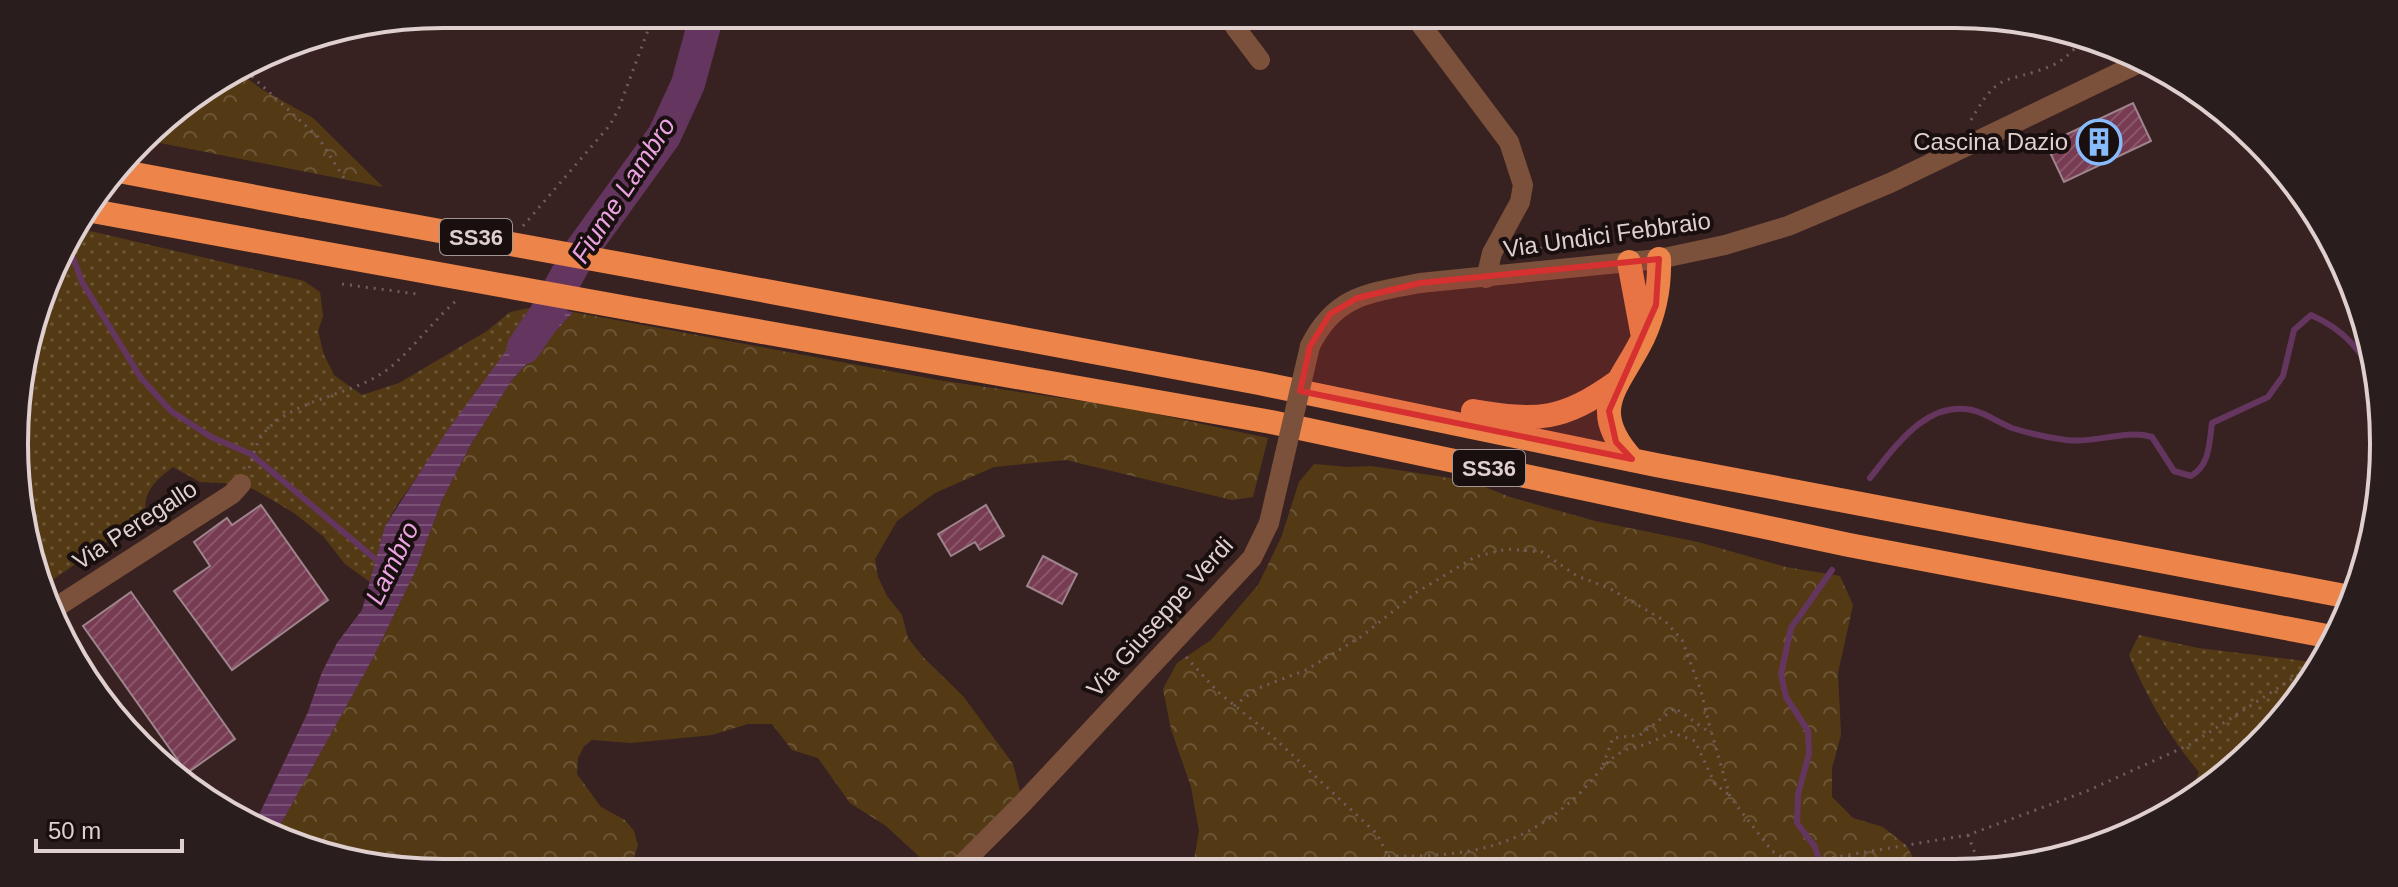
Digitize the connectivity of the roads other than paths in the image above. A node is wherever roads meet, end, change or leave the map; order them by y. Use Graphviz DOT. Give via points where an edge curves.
graph roads {
  1 [pos="1236,28"];
  2 [pos="1428,28"];
  3 [pos="1260,60"];
  4 [pos="2130,67"];
  5 [pos="129,173"];
  6 [pos="99,212"];
  7 [pos="1655,248"];
  8 [pos="1629,262"];
  9 [pos="1486,278"];
  10 [pos="1643,337"];
  11 [pos="1310,346"];
  12 [pos="1617,382"];
  13 [pos="1259,383"];
  14 [pos="1632,459"];
  15 [pos="244,478"];
  16 [pos="2341,595"];
  17 [pos="61,604"];
  18 [pos="2323,635"];
  19 [pos="966,859"];
  1 -- 3 [label="street"];
  2 -- 9 [label="street" via="1509,142 1523,185"];
  4 -- 7 [label="street, Via Undici Febbraio" via="1788,226 1725,245"];
  5 -- 13 [label="highway, SS36, bridge"];
  6 -- 18 [label="highway, SS36, bridge" via="1271,422 1849,545"];
  7 -- 8 [label="street, Via Undici Febbraio"];
  7 -- 10 [label="highway" via="1656,305"];
  8 -- 9 [label="street, Via Undici Febbraio"];
  8 -- 10 [label="highway"];
  9 -- 11 [label="street, Via Undici Febbraio" via="1420,283 1357,298 1330,314"];
  10 -- 12 [label="highway"];
  11 -- 19 [label="street, Via Giuseppe Verdi, bridge" via="1269,523 1252,558"];
  12 -- 13 [label="highway" via="1575,409 1534,418 1332,384"];
  12 -- 14 [label="highway" via="1609,411 1611,428"];
  13 -- 14 [label="highway, SS36"];
  14 -- 16 [label="highway, SS36"];
  15 -- 17 [label="street, Via Peregallo" via="232,494"];
}
